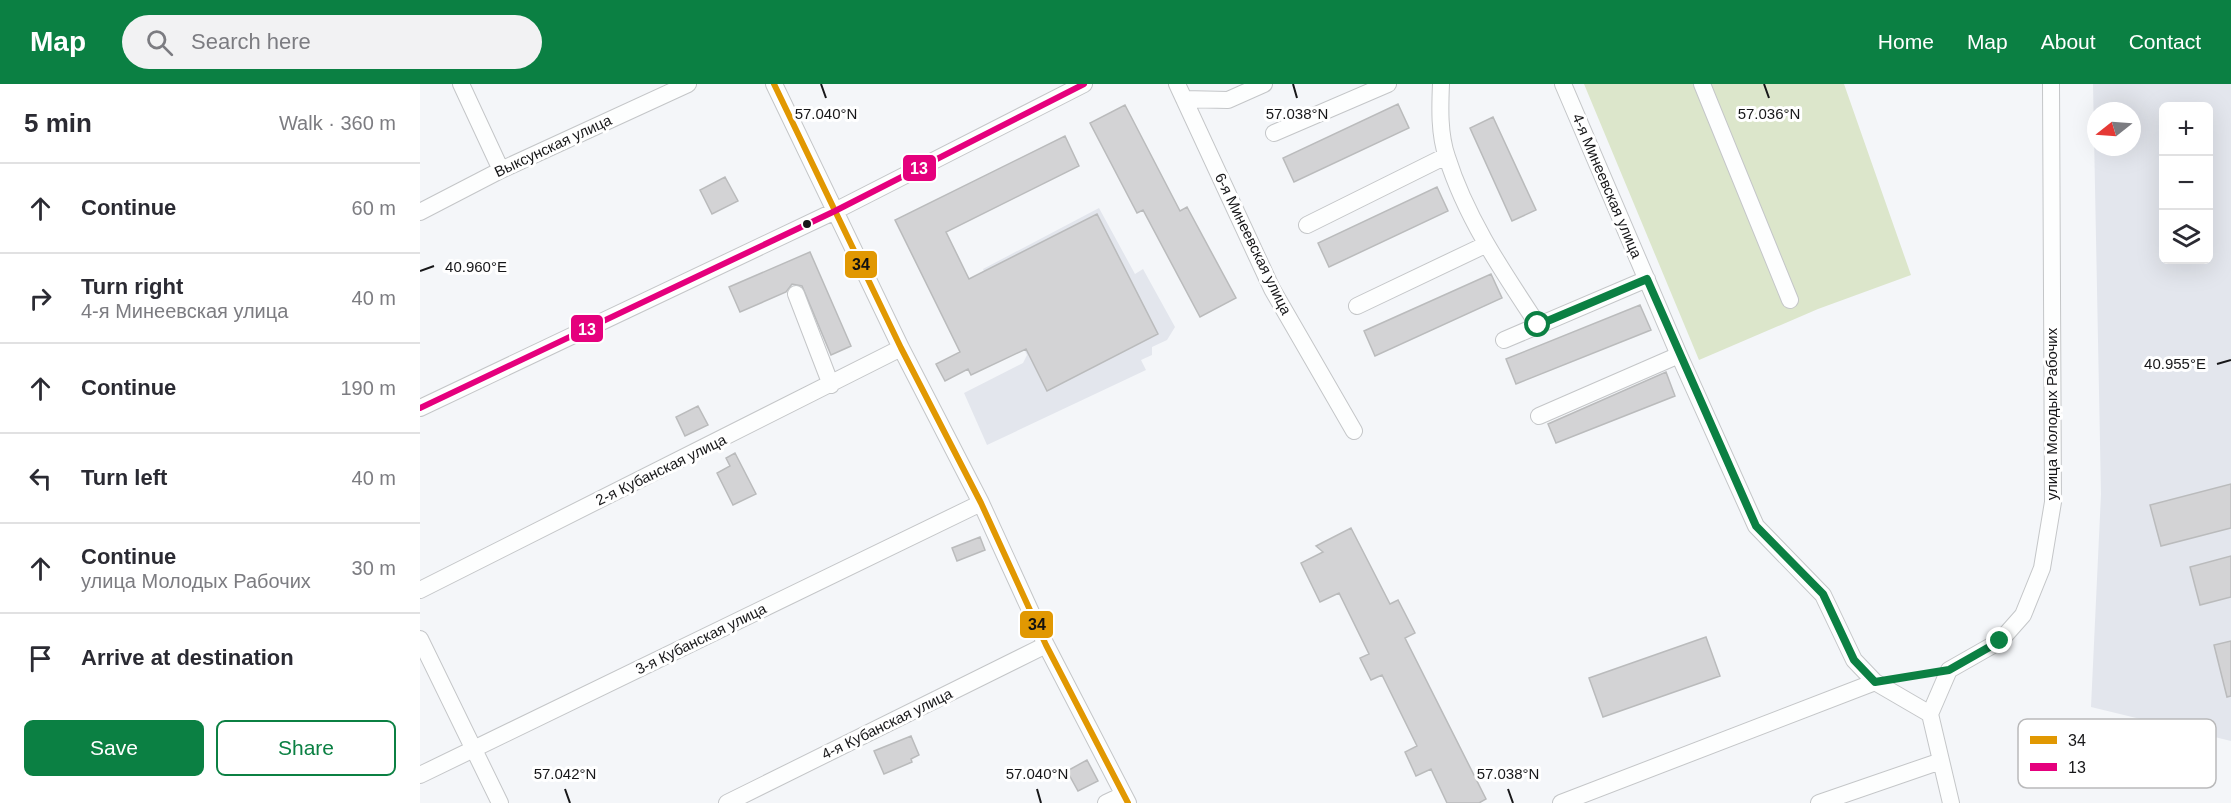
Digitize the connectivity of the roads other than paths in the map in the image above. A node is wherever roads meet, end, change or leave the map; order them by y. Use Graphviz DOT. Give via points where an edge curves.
graph roads {
  1 [pos="461,84"];
  2 [pos="688,84"];
  3 [pos="774,84"];
  4 [pos="1084,84"];
  5 [pos="1264,84"];
  6 [pos="1388,84"];
  7 [pos="1441,84"];
  8 [pos="1563,84"];
  9 [pos="1702,84"];
  10 [pos="2051,84"];
  11 [pos="1181,92"];
  12 [pos="1274,133"];
  13 [pos="1446,156"];
  14 [pos="501,170"];
  15 [pos="834,211"];
  16 [pos="420,212"];
  17 [pos="1306,225"];
  18 [pos="1485,244"];
  19 [pos="1647,279"];
  20 [pos="796,294"];
  21 [pos="1790,300"];
  22 [pos="1357,306"];
  23 [pos="1538,325"];
  24 [pos="1504,340"];
  25 [pos="901,348"];
  26 [pos="1679,355"];
  27 [pos="831,385"];
  28 [pos="420,408"];
  29 [pos="1539,416"];
  30 [pos="1354,430"];
  31 [pos="981,503"];
  32 [pos="420,590"];
  33 [pos="420,639"];
  34 [pos="1047,645"];
  35 [pos="1875,682"];
  36 [pos="1930,714"];
  37 [pos="473,749"];
  38 [pos="1941,761"];
  39 [pos="420,775"];
  40 [pos="1125,799"];
  41 [pos="500,803"];
  42 [pos="727,803"];
  43 [pos="1106,803"];
  44 [pos="1561,803"];
  45 [pos="1819,803"];
  46 [pos="1951,803"];
  1 -- 14 [label="street"];
  2 -- 14 [label="street, Выксунская улица"];
  3 -- 15 [label="street"];
  4 -- 15 [label="street"];
  5 -- 11 [label="street" via="1228,100"];
  6 -- 12 [label="street"];
  7 -- 13 [label="street" via="1440,114"];
  8 -- 19 [label="street, 4-я Минеевская улица"];
  9 -- 21 [label="street"];
  10 -- 36 [label="street, улица Молодых Рабочих" via="2053,502 2044,557 2024,615 2000,641 1949,670"];
  11 -- 30 [label="street, 6-я Минеевская улица" via="1272,289"];
  13 -- 17 [label="street"];
  13 -- 18 [label="street"];
  14 -- 16 [label="street, Выксунская улица"];
  15 -- 25 [label="street"];
  15 -- 28 [label="street"];
  18 -- 22 [label="street"];
  18 -- 23 [label="street"];
  19 -- 23 [label="street"];
  19 -- 26 [label="street, 4-я Минеевская улица"];
  20 -- 27 [label="street"];
  23 -- 24 [label="street"];
  25 -- 27 [label="street, 2-я Кубанская улица"];
  25 -- 31 [label="street"];
  26 -- 29 [label="street"];
  26 -- 35 [label="street, 4-я Минеевская улица" via="1756,526 1823,594 1854,660"];
  27 -- 32 [label="street, 2-я Кубанская улица"];
  31 -- 34 [label="street"];
  31 -- 37 [label="street, 3-я Кубанская улица"];
  33 -- 37 [label="street"];
  34 -- 40 [label="street"];
  34 -- 42 [label="street, 4-я Кубанская улица"];
  35 -- 36 [label="street, 4-я Минеевская улица"];
  35 -- 44 [label="street"];
  36 -- 38 [label="street"];
  37 -- 39 [label="street, 3-я Кубанская улица"];
  37 -- 41 [label="street"];
  38 -- 45 [label="street"];
  38 -- 46 [label="street"];
  40 -- 43 [label="street"];
}
